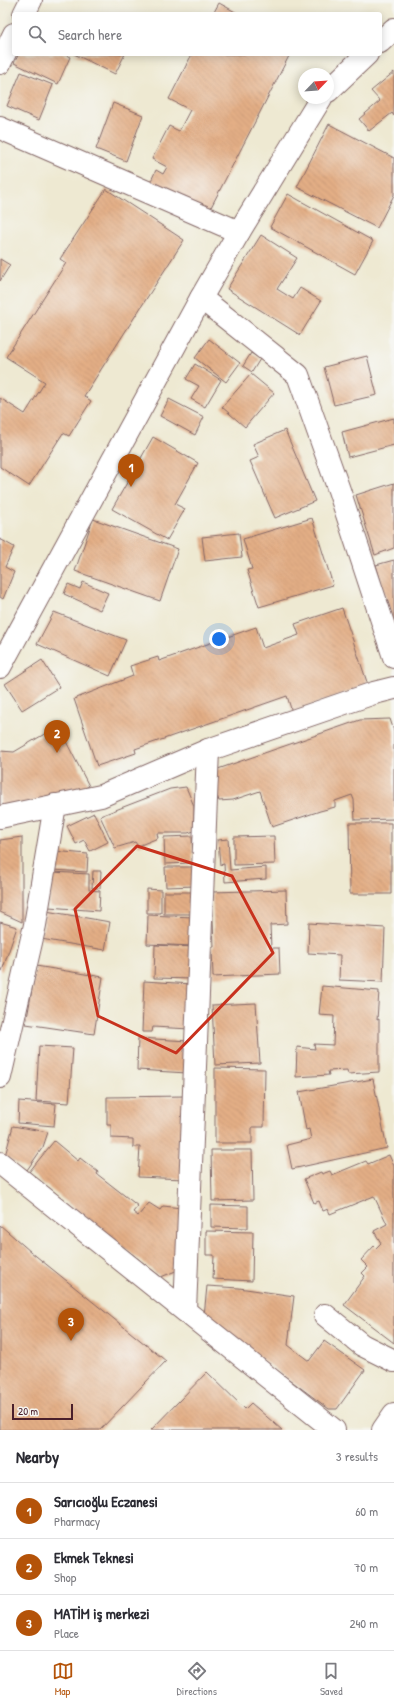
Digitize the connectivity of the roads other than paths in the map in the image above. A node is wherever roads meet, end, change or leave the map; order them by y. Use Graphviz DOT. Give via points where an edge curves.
graph roads {
  1 [pos="31,0"];
  2 [pos="25,12"];
  3 [pos="394,29"];
  4 [pos="12,38"];
  5 [pos="382,40"];
  6 [pos="365,56"];
  7 [pos="0,63"];
  8 [pos="334,85"];
  9 [pos="317,104"];
  10 [pos="0,128"];
  11 [pos="239,232"];
  12 [pos="201,298"];
  13 [pos="394,657"];
  14 [pos="0,667"];
  15 [pos="394,688"];
  16 [pos="208,750"];
  17 [pos="55,805"];
  18 [pos="0,817"];
  19 [pos="0,1077"];
  20 [pos="0,1163"];
  21 [pos="185,1310"];
  22 [pos="325,1315"];
  23 [pos="394,1361"];
  24 [pos="394,1414"];
  25 [pos="334,1430"];
  26 [pos="382,1430"];
  1 -- 2 [label="street"];
  3 -- 5 [label="street"];
  4 -- 7 [label="street"];
  6 -- 8 [label="street"];
  9 -- 11 [label="street"];
  10 -- 11 [label="street"];
  11 -- 12 [label="street"];
  12 -- 13 [label="street" via="298,375"];
  12 -- 14 [label="street"];
  15 -- 16 [label="street"];
  16 -- 17 [label="street" via="101,796"];
  16 -- 21 [label="street"];
  17 -- 18 [label="street"];
  17 -- 19 [label="street" via="36,925"];
  20 -- 21 [label="street"];
  21 -- 25 [label="street"];
  22 -- 23 [label="street" via="362,1345"];
  24 -- 26 [label="street"];
}
